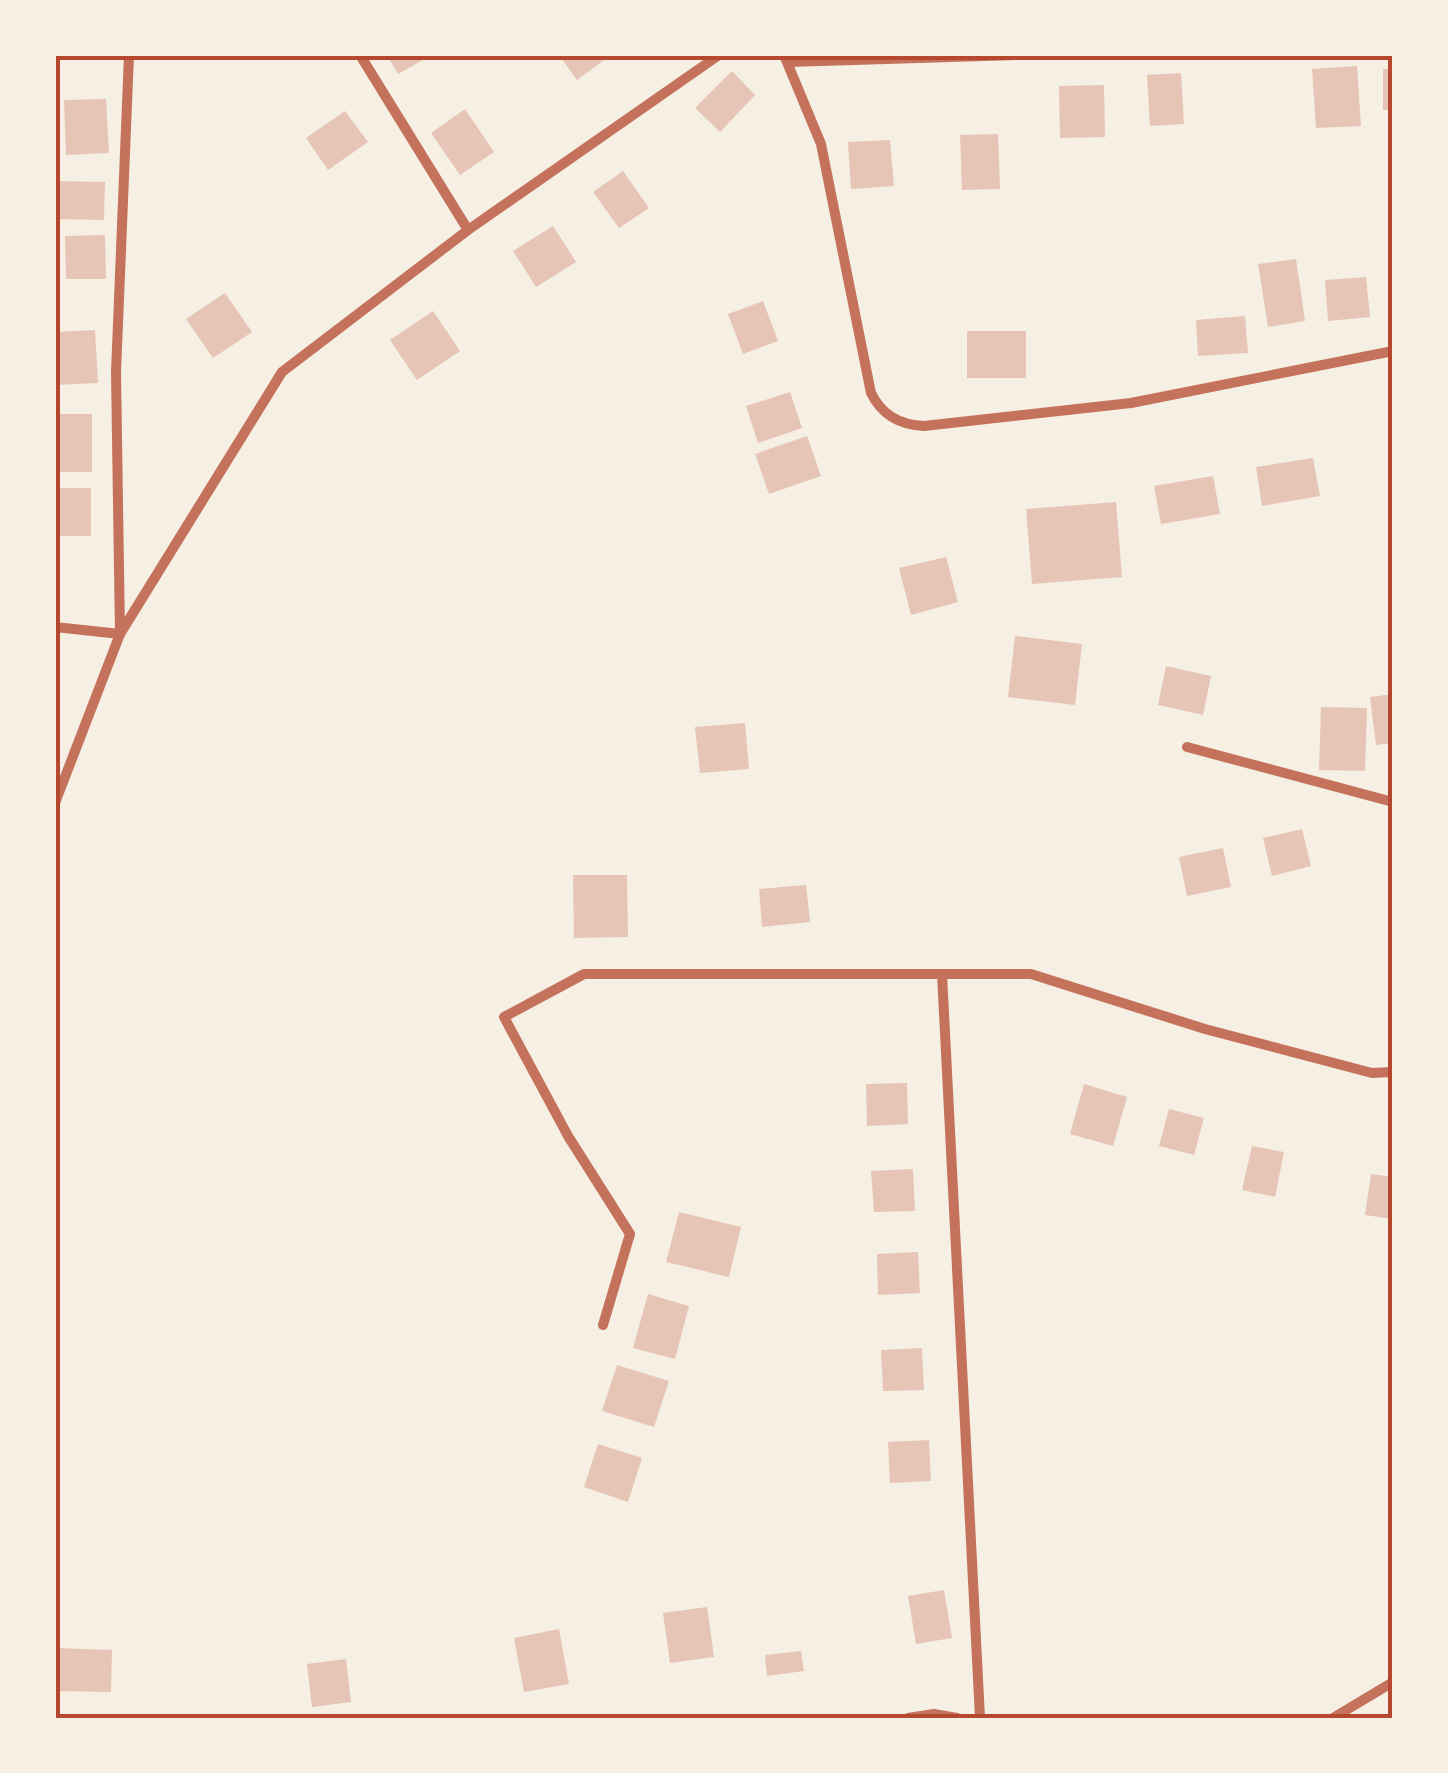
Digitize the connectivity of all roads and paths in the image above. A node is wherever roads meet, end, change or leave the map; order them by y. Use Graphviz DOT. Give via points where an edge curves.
graph roads {
  1 [pos="129,55"];
  2 [pos="360,55"];
  3 [pos="718,55"];
  4 [pos="1016,55"];
  5 [pos="786,59"];
  6 [pos="468,230"];
  7 [pos="1393,351"];
  8 [pos="55,627"];
  9 [pos="120,634"];
  10 [pos="1186,747"];
  11 [pos="1393,802"];
  12 [pos="55,803"];
  13 [pos="942,974"];
  14 [pos="1393,1072"];
  15 [pos="603,1325"];
  16 [pos="1393,1682"];
  17 [pos="908,1718"];
  18 [pos="957,1718"];
  19 [pos="980,1718"];
  20 [pos="1333,1718"];
  1 -- 9 [label="street" via="116,372"];
  2 -- 6 [label="street"];
  3 -- 6 [label="street"];
  4 -- 5 [label="street"];
  5 -- 7 [label="street" via="821,144 872,393 892,418 924,426 1132,403"];
  6 -- 9 [label="street" via="282,372"];
  8 -- 9 [label="street"];
  9 -- 12 [label="street"];
  10 -- 11 [label="street"];
  13 -- 14 [label="street" via="1031,974 1205,1029 1372,1073"];
  13 -- 15 [label="street" via="584,974 504,1017 630,1234"];
  13 -- 19 [label="street"];
  16 -- 20 [label="street"];
  17 -- 18 [label="street"];
}
